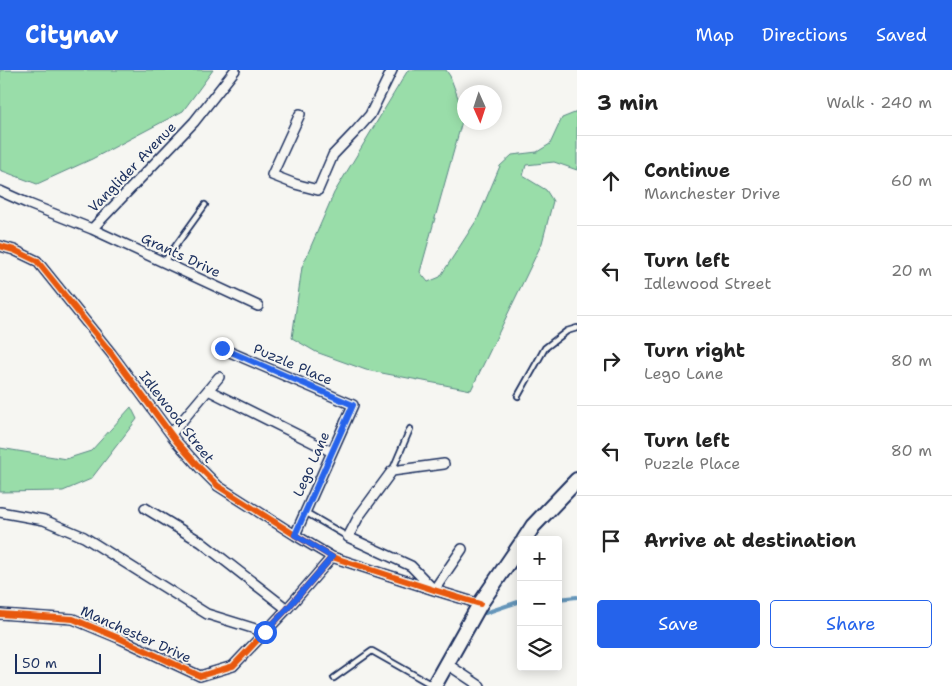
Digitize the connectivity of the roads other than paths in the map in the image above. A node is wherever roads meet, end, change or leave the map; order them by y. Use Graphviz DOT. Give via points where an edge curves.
graph roads {
  1 [pos="235,70"];
  2 [pos="392,70"];
  3 [pos="300,114"];
  4 [pos="0,190"];
  5 [pos="205,205"];
  6 [pos="92,229"];
  7 [pos="0,246"];
  8 [pos="164,262"];
  9 [pos="258,306"];
  10 [pos="577,328"];
  11 [pos="222,348"];
  12 [pos="219,377"];
  13 [pos="208,390"];
  14 [pos="518,396"];
  15 [pos="353,405"];
  16 [pos="410,429"];
  17 [pos="171,434"];
  18 [pos="332,452"];
  19 [pos="444,464"];
  20 [pos="392,471"];
  21 [pos="577,480"];
  22 [pos="145,508"];
  23 [pos="0,512"];
  24 [pos="305,512"];
  25 [pos="295,535"];
  26 [pos="527,536"];
  27 [pos="348,537"];
  28 [pos="462,549"];
  29 [pos="517,550"];
  30 [pos="332,557"];
  31 [pos="434,590"];
  32 [pos="480,604"];
  33 [pos="287,609"];
  34 [pos="0,614"];
  35 [pos="265,632"];
  36 [pos="447,664"];
  37 [pos="334,678"];
  38 [pos="434,686"];
  39 [pos="480,686"];
  1 -- 6 [label="street, Vanglider Avenue" via="194,122"];
  2 -- 3 [label="street" via="370,115 333,155 318,190 272,175"];
  4 -- 6 [label="street, Vanglider Avenue"];
  5 -- 8 [label="lane"];
  6 -- 8 [label="street, Grants Drive"];
  7 -- 17 [label="street, Idlewood Street" via="37,261"];
  8 -- 9 [label="street, Grants Drive"];
  10 -- 14 [label="lane" via="545,348"];
  11 -- 15 [label="street, Puzzle Place"];
  12 -- 13 [label="street"];
  13 -- 17 [label="street"];
  13 -- 18 [label="street"];
  15 -- 18 [label="street, Lego Lane"];
  16 -- 20 [label="lane"];
  17 -- 25 [label="street, Idlewood Street" via="218,486"];
  18 -- 24 [label="street, Lego Lane"];
  19 -- 20 [label="street"];
  20 -- 27 [label="street"];
  21 -- 26 [label="street"];
  22 -- 33 [label="street" via="201,542"];
  23 -- 35 [label="street" via="44,520 84,537 207,614"];
  24 -- 25 [label="street, Lego Lane"];
  24 -- 27 [label="lane"];
  25 -- 30 [label="street, Idlewood Street"];
  27 -- 31 [label="street" via="411,566"];
  28 -- 31 [label="street"];
  29 -- 32 [label="street"];
  30 -- 31 [label="street, Idlewood Street"];
  30 -- 33 [label="street, Manchester Drive"];
  31 -- 32 [label="street, Idlewood Street"];
  32 -- 36 [label="street"];
  33 -- 35 [label="street, Manchester Drive"];
  34 -- 35 [label="street, Manchester Drive" via="73,619 200,676 233,666"];
  36 -- 38 [label="street"];
  36 -- 39 [label="street"];
  37 -- 38 [label="lane" via="372,651"];
}
